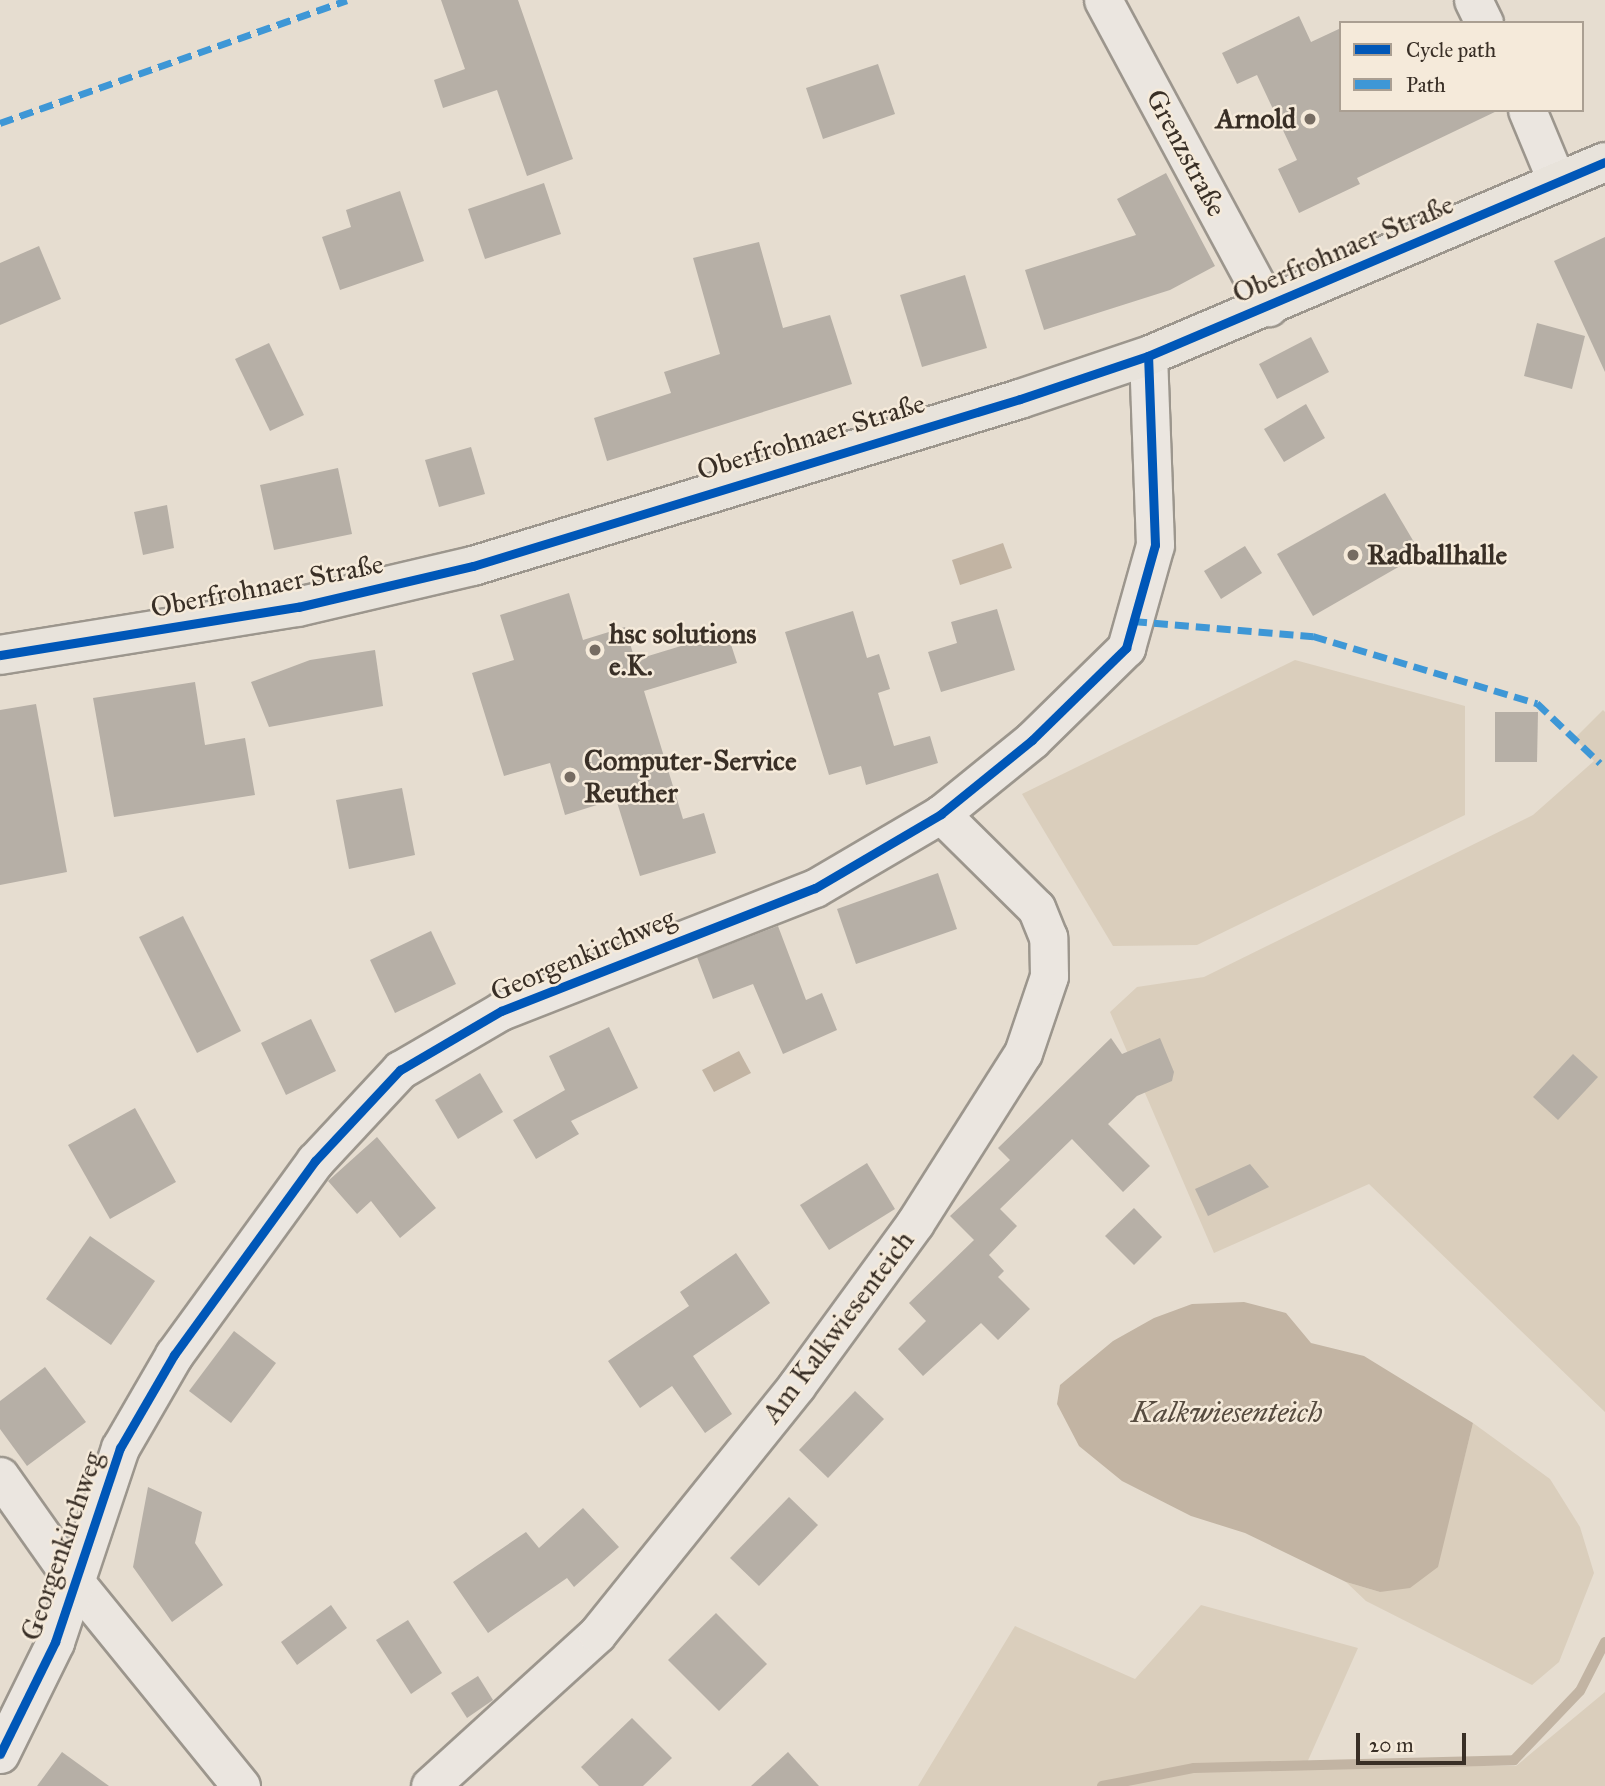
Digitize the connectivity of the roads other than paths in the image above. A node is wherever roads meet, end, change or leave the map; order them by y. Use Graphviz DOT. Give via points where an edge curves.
graph roads {
  1 [pos="1103,0"];
  2 [pos="1473,0"];
  3 [pos="1483,21"];
  4 [pos="1528,112"];
  5 [pos="1605,162"];
  6 [pos="1557,182"];
  7 [pos="1268,307"];
  8 [pos="1148,356"];
  9 [pos="0,655"];
  10 [pos="941,814"];
  11 [pos="0,1476"];
  12 [pos="72,1578"];
  13 [pos="0,1754"];
  14 [pos="241,1786"];
  15 [pos="430,1786"];
  1 -- 7 [label="street, Grenzstraße"];
  2 -- 3 [label="street"];
  4 -- 6 [label="street"];
  5 -- 6 [label="main road, Oberfrohnaer Straße"];
  6 -- 7 [label="main road, Oberfrohnaer Straße"];
  7 -- 8 [label="main road, Oberfrohnaer Straße"];
  8 -- 9 [label="main road, Oberfrohnaer Straße" via="473,566 298,607"];
  8 -- 10 [label="street, Georgenkirchweg" via="1155,545 1126,648 1032,740"];
  10 -- 12 [label="street, Georgenkirchweg" via="815,888 501,1011 400,1070 315,1161 174,1355 120,1448"];
  10 -- 15 [label="street, Am Kalkwiesenteich" via="1036,908 1048,937 1049,976 1023,1053 915,1223 805,1374 597,1634"];
  11 -- 12 [label="street"];
  12 -- 13 [label="street, Georgenkirchweg" via="55,1642"];
  12 -- 14 [label="street"];
}
